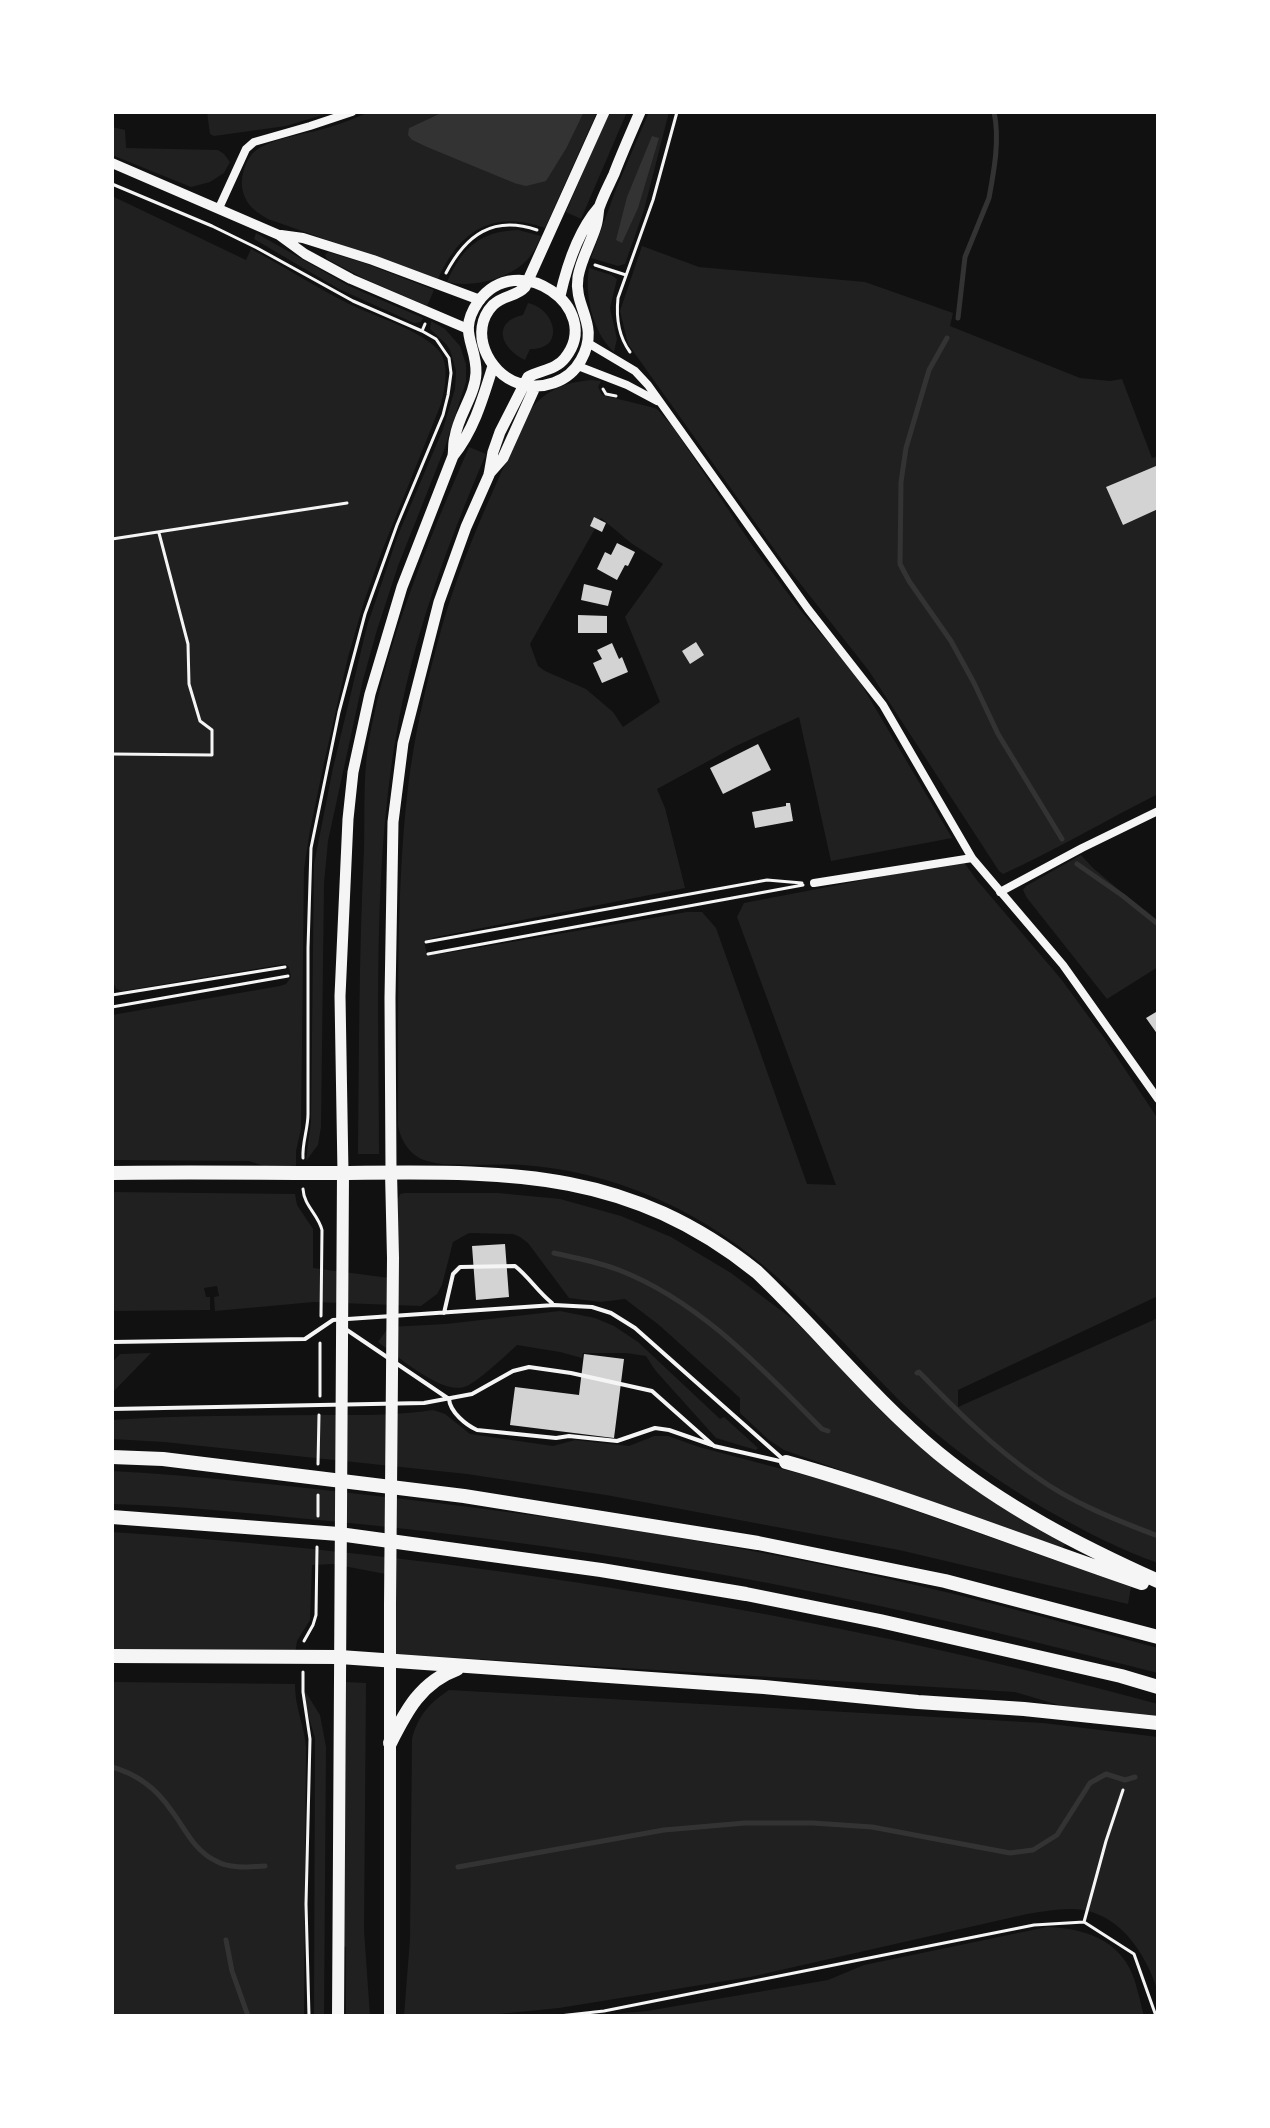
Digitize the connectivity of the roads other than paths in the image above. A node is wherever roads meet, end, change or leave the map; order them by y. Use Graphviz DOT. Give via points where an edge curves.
graph roads {
  1 [pos="352,112"];
  2 [pos="604,112"];
  3 [pos="640,112"];
  4 [pos="112,163"];
  5 [pos="600,206"];
  6 [pos="219,208"];
  7 [pos="279,235"];
  8 [pos="527,281"];
  9 [pos="560,296"];
  10 [pos="480,300"];
  11 [pos="468,329"];
  12 [pos="482,335"];
  13 [pos="574,335"];
  14 [pos="588,343"];
  15 [pos="493,366"];
  16 [pos="578,366"];
  17 [pos="522,385"];
  18 [pos="535,387"];
  19 [pos="660,402"];
  20 [pos="453,456"];
  21 [pos="489,475"];
  22 [pos="1158,811"];
  23 [pos="972,858"];
  24 [pos="814,883"];
  25 [pos="1000,892"];
  26 [pos="1158,1099"];
  27 [pos="391,1172"];
  28 [pos="112,1173"];
  29 [pos="343,1173"];
  30 [pos="554,1305"];
  31 [pos="444,1313"];
  32 [pos="333,1320"];
  33 [pos="112,1342"];
  34 [pos="449,1399"];
  35 [pos="112,1409"];
  36 [pos="714,1446"];
  37 [pos="112,1457"];
  38 [pos="786,1462"];
  39 [pos="112,1517"];
  40 [pos="1158,1581"];
  41 [pos="1158,1588"];
  42 [pos="1158,1637"];
  43 [pos="112,1656"];
  44 [pos="340,1657"];
  45 [pos="390,1661"];
  46 [pos="464,1667"];
  47 [pos="1158,1687"];
  48 [pos="1158,1723"];
  49 [pos="390,1743"];
  50 [pos="338,2016"];
  51 [pos="390,2016"];
  1 -- 6 [label="street" via="254,142"];
  2 -- 8 [label="main road"];
  3 -- 5 [label="main road"];
  4 -- 6 [label="street"];
  5 -- 9 [label="main road" via="587,221"];
  5 -- 14 [label="main road" via="577,293 588,322"];
  6 -- 7 [label="street"];
  7 -- 10 [label="street" via="373,260"];
  7 -- 11 [label="street" via="351,279"];
  8 -- 9 [label="main road"];
  8 -- 10 [label="main road" via="505,283"];
  8 -- 12 [label="main road" via="520,292 492,306"];
  9 -- 13 [label="main road"];
  10 -- 11 [label="main road"];
  11 -- 12 [label="main road"];
  11 -- 20 [label="main road" via="475,381"];
  12 -- 15 [label="main road"];
  13 -- 14 [label="main road"];
  13 -- 17 [label="main road" via="565,359"];
  14 -- 16 [label="main road"];
  14 -- 19 [label="street" via="635,371"];
  15 -- 17 [label="main road"];
  15 -- 20 [label="main road" via="465,440"];
  16 -- 18 [label="main road" via="554,383"];
  16 -- 19 [label="street"];
  17 -- 18 [label="main road"];
  17 -- 21 [label="main road" via="493,452"];
  18 -- 21 [label="main road" via="503,458"];
  19 -- 23 [label="street" via="883,705"];
  20 -- 29 [label="main road" via="402,587 353,772 340,996"];
  21 -- 27 [label="main road" via="439,602 403,743 393,822"];
  22 -- 25 [label="street"];
  23 -- 24 [label="street"];
  23 -- 25 [label="street"];
  25 -- 26 [label="street" via="1063,965"];
  27 -- 29 [label="highway"];
  27 -- 40 [label="highway" via="533,1176 618,1195 680,1221 757,1272 898,1417 953,1465 1035,1519"];
  27 -- 45 [label="main road"];
  28 -- 29 [label="highway"];
  29 -- 44 [label="main road"];
  30 -- 31 [label="lane"];
  30 -- 31 [label="lane" via="515,1266 460,1267 453,1274"];
  30 -- 38 [label="lane" via="592,1307 635,1328"];
  31 -- 32 [label="lane"];
  32 -- 33 [label="lane" via="305,1339"];
  32 -- 34 [label="lane"];
  34 -- 35 [label="lane"];
  34 -- 36 [label="lane" via="461,1419 477,1430 617,1441 655,1428"];
  34 -- 36 [label="lane" via="529,1367 571,1373 652,1391"];
  36 -- 38 [label="lane"];
  37 -- 42 [label="highway" via="464,1496 758,1543 945,1581"];
  38 -- 41 [label="highway"];
  39 -- 47 [label="highway" via="339,1534 601,1570 880,1621"];
  43 -- 44 [label="highway"];
  44 -- 45 [label="highway"];
  44 -- 50 [label="main road"];
  45 -- 46 [label="highway"];
  45 -- 49 [label="main road"];
  46 -- 48 [label="highway" via="764,1687"];
  46 -- 49 [label="highway" via="420,1692"];
  49 -- 51 [label="main road"];
}
